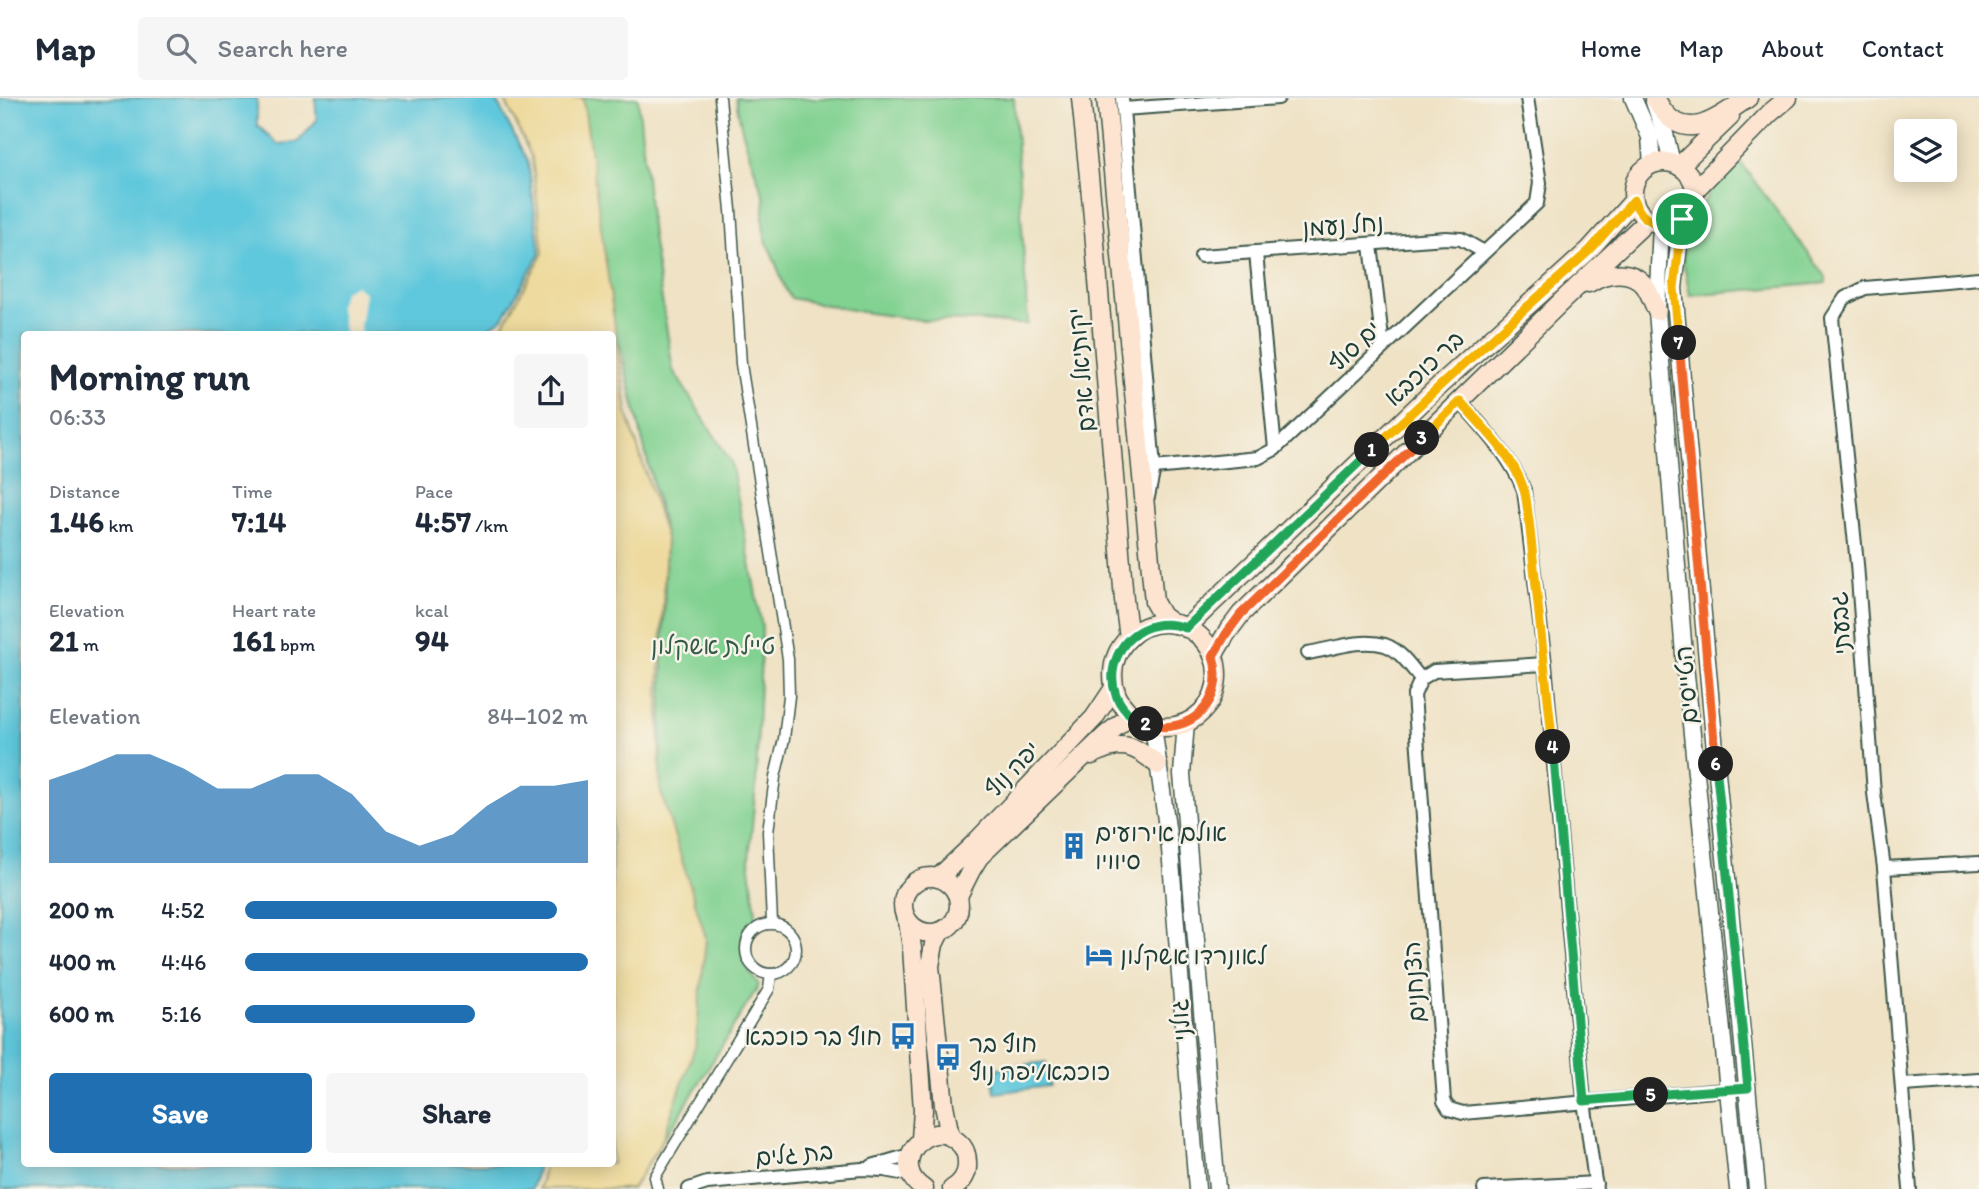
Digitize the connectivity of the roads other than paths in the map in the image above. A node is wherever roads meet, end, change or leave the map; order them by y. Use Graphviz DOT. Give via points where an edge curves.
graph roads {
  1 [pos="720,98"];
  2 [pos="1081,98"];
  3 [pos="1106,98"];
  4 [pos="1278,98"];
  5 [pos="1527,98"];
  6 [pos="1633,98"];
  7 [pos="1654,98"];
  8 [pos="1749,98"];
  9 [pos="1788,98"];
  10 [pos="1123,104"];
  11 [pos="1653,165"];
  12 [pos="1676,165"];
  13 [pos="1695,190"];
  14 [pos="1634,200"];
  15 [pos="1682,219"];
  16 [pos="1655,222"];
  17 [pos="1371,244"];
  18 [pos="1484,251"];
  19 [pos="1256,253"];
  20 [pos="1201,256"];
  21 [pos="1979,278"];
  22 [pos="1563,300"];
  23 [pos="1657,311"];
  24 [pos="1383,347"];
  25 [pos="1460,401"];
  26 [pos="1275,449"];
  27 [pos="1154,468"];
  28 [pos="1145,518"];
  29 [pos="1179,626"];
  30 [pos="1129,638"];
  31 [pos="1308,653"];
  32 [pos="1213,656"];
  33 [pos="1545,664"];
  34 [pos="1421,679"];
  35 [pos="1114,688"];
  36 [pos="1131,715"];
  37 [pos="1186,722"];
  38 [pos="1153,726"];
  39 [pos="1158,765"];
  40 [pos="1069,770"];
  41 [pos="1979,863"];
  42 [pos="1884,868"];
  43 [pos="938,878"];
  44 [pos="958,896"];
  45 [pos="908,921"];
  46 [pos="772,923"];
  47 [pos="940,932"];
  48 [pos="771,974"];
  49 [pos="1979,1080"];
  50 [pos="1903,1085"];
  51 [pos="1728,1088"];
  52 [pos="1748,1088"];
  53 [pos="1584,1101"];
  54 [pos="950,1136"];
  55 [pos="921,1139"];
  56 [pos="910,1155"];
  57 [pos="862,1169"];
  58 [pos="911,1175"];
  59 [pos="1596,1186"];
  60 [pos="956,1188"];
  61 [pos="658,1189"];
  62 [pos="689,1189"];
  63 [pos="924,1189"];
  64 [pos="1197,1189"];
  65 [pos="1217,1189"];
  66 [pos="1485,1189"];
  67 [pos="1738,1189"];
  68 [pos="1757,1189"];
  69 [pos="1910,1189"];
  1 -- 46 [label="street" via="741,364 788,659 789,696 768,832"];
  2 -- 30 [label="main road, יקותיאל אדם"];
  3 -- 28 [label="main road, יקותיאל אדם"];
  4 -- 10 [label="street"];
  5 -- 18 [label="street, ים סוף" via="1540,183 1537,203"];
  6 -- 11 [label="street" via="1650,137"];
  7 -- 8 [label="main road" via="1676,121 1699,127"];
  7 -- 12 [label="street"];
  8 -- 12 [label="main road"];
  9 -- 13 [label="main road"];
  10 -- 27 [label="street"];
  11 -- 12 [label="main road"];
  11 -- 14 [label="main road" via="1637,178"];
  12 -- 13 [label="main road" via="1689,174"];
  13 -- 15 [label="main road" via="1692,208"];
  14 -- 16 [label="main road" via="1640,213"];
  14 -- 29 [label="main road, בר כוכבא" via="1590,250"];
  15 -- 16 [label="main road" via="1670,224"];
  15 -- 52 [label="street, הטייסים" via="1674,288"];
  16 -- 22 [label="main road, בר כוכבא"];
  16 -- 23 [label="street, הטייסים"];
  17 -- 18 [label="street, נחל נעמן" via="1454,238"];
  17 -- 19 [label="street, נחל נעמן"];
  17 -- 24 [label="street"];
  18 -- 24 [label="street, ים סוף"];
  19 -- 20 [label="street, נחל נעמן"];
  19 -- 26 [label="street"];
  21 -- 42 [label="street, גבעתי" via="1865,288 1845,298 1832,318"];
  22 -- 23 [label="main road" via="1599,276 1617,272 1640,281"];
  22 -- 25 [label="main road, בר כוכבא"];
  23 -- 51 [label="street, הטייסים" via="1684,655"];
  24 -- 26 [label="street, ים סוף"];
  25 -- 32 [label="main road, בר כוכבא" via="1241,614"];
  25 -- 33 [label="street" via="1508,457 1524,489"];
  26 -- 27 [label="street, ים סוף" via="1258,458"];
  27 -- 28 [label="street"];
  28 -- 29 [label="main road, יקותיאל אדם" via="1154,602 1163,616"];
  29 -- 30 [label="main road" via="1148,626"];
  29 -- 32 [label="main road" via="1200,638"];
  30 -- 35 [label="main road" via="1114,665"];
  31 -- 34 [label="street" via="1366,643 1387,646"];
  32 -- 37 [label="main road" via="1213,694"];
  33 -- 34 [label="street" via="1434,671"];
  33 -- 53 [label="street"];
  34 -- 53 [label="street, הצנחנים" via="1414,695 1444,1101 1449,1109 1463,1113"];
  35 -- 36 [label="main road"];
  35 -- 43 [label="main road, יפה נוף" via="1094,718"];
  36 -- 38 [label="main road"];
  36 -- 40 [label="main road, יפה נוף"];
  37 -- 38 [label="main road"];
  37 -- 65 [label="street, גולני" via="1182,774"];
  38 -- 39 [label="street, גולני"];
  39 -- 40 [label="main road" via="1138,749 1116,745"];
  39 -- 64 [label="street, גולני" via="1171,862"];
  40 -- 44 [label="main road, יפה נוף" via="979,857"];
  41 -- 42 [label="street"];
  42 -- 50 [label="street, גבעתי"];
  43 -- 44 [label="main road" via="947,881"];
  43 -- 45 [label="main road" via="922,879 909,887 903,902"];
  44 -- 47 [label="main road" via="954,922"];
  45 -- 47 [label="main road" via="926,933"];
  45 -- 55 [label="main road" via="923,1110"];
  46 -- 48 [label="street" via="788,929 796,952 789,967"];
  46 -- 48 [label="street" via="757,928 746,949 752,965"];
  47 -- 54 [label="main road" via="930,966"];
  48 -- 61 [label="street" via="769,989 655,1177"];
  49 -- 50 [label="street"];
  50 -- 69 [label="street, גבעתי"];
  51 -- 52 [label="street, הצנחנים"];
  51 -- 53 [label="street, הצנחנים"];
  51 -- 67 [label="street, הטייסים"];
  52 -- 68 [label="street, הטייסים"];
  53 -- 59 [label="street"];
  54 -- 55 [label="main road"];
  54 -- 60 [label="main road" via="967,1158 966,1173"];
  55 -- 56 [label="main road"];
  56 -- 57 [label="street, בת גלים"];
  56 -- 58 [label="main road"];
  57 -- 58 [label="street, בת גלים"];
  57 -- 62 [label="street, בת גלים" via="707,1183"];
  58 -- 63 [label="main road"];
  59 -- 66 [label="street"];
}
